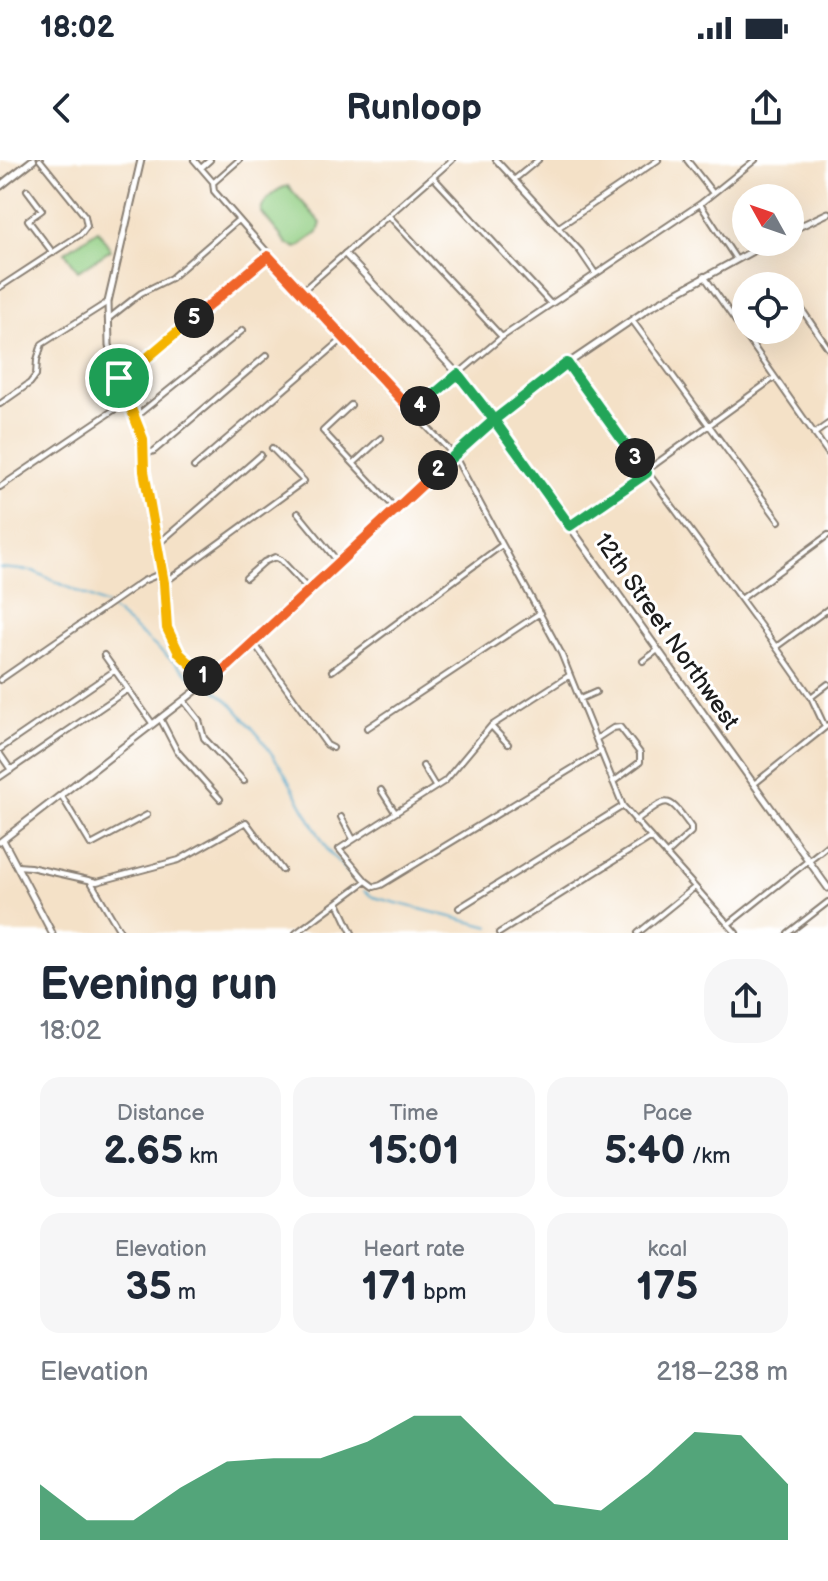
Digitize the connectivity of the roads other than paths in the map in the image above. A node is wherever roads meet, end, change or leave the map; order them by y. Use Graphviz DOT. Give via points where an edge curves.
graph roads {
  1 [pos="33,160"];
  2 [pos="40,160"];
  3 [pos="141,160"];
  4 [pos="194,160"];
  5 [pos="210,160"];
  6 [pos="239,160"];
  7 [pos="452,160"];
  8 [pos="496,160"];
  9 [pos="538,160"];
  10 [pos="658,160"];
  11 [pos="687,160"];
  12 [pos="755,160"];
  13 [pos="201,168"];
  14 [pos="433,177"];
  15 [pos="515,180"];
  16 [pos="213,182"];
  17 [pos="0,186"];
  18 [pos="27,190"];
  19 [pos="712,192"];
  20 [pos="700,204"];
  21 [pos="828,213"];
  22 [pos="388,215"];
  23 [pos="238,220"];
  24 [pos="804,224"];
  25 [pos="559,227"];
  26 [pos="53,253"];
  27 [pos="345,254"];
  28 [pos="268,256"];
  29 [pos="742,256"];
  30 [pos="736,259"];
  31 [pos="595,273"];
  32 [pos="704,276"];
  33 [pos="0,287"];
  34 [pos="301,292"];
  35 [pos="108,302"];
  36 [pos="550,303"];
  37 [pos="804,313"];
  38 [pos="108,319"];
  39 [pos="631,319"];
  40 [pos="243,330"];
  41 [pos="502,337"];
  42 [pos="343,339"];
  43 [pos="828,348"];
  44 [pos="267,355"];
  45 [pos="567,363"];
  46 [pos="458,374"];
  47 [pos="119,378"];
  48 [pos="774,378"];
  49 [pos="127,401"];
  50 [pos="0,404"];
  51 [pos="351,405"];
  52 [pos="413,412"];
  53 [pos="134,418"];
  54 [pos="494,420"];
  55 [pos="828,424"];
  56 [pos="710,426"];
  57 [pos="814,434"];
  58 [pos="381,438"];
  59 [pos="272,448"];
  60 [pos="828,453"];
  61 [pos="144,455"];
  62 [pos="261,455"];
  63 [pos="454,455"];
  64 [pos="354,463"];
  65 [pos="194,467"];
  66 [pos="647,473"];
  67 [pos="0,487"];
  68 [pos="396,509"];
  69 [pos="298,513"];
  70 [pos="779,521"];
  71 [pos="570,526"];
  72 [pos="828,535"];
  73 [pos="157,545"];
  74 [pos="502,545"];
  75 [pos="339,563"];
  76 [pos="162,573"];
  77 [pos="246,578"];
  78 [pos="164,583"];
  79 [pos="309,590"];
  80 [pos="741,599"];
  81 [pos="828,609"];
  82 [pos="540,613"];
  83 [pos="254,643"];
  84 [pos="776,647"];
  85 [pos="658,650"];
  86 [pos="104,655"];
  87 [pos="643,661"];
  88 [pos="114,671"];
  89 [pos="332,671"];
  90 [pos="570,675"];
  91 [pos="0,680"];
  92 [pos="210,681"];
  93 [pos="828,684"];
  94 [pos="127,690"];
  95 [pos="596,692"];
  96 [pos="811,697"];
  97 [pos="580,699"];
  98 [pos="183,700"];
  99 [pos="160,718"];
  100 [pos="152,723"];
  101 [pos="491,726"];
  102 [pos="826,726"];
  103 [pos="367,728"];
  104 [pos="596,739"];
  105 [pos="508,744"];
  106 [pos="333,748"];
  107 [pos="0,751"];
  108 [pos="601,751"];
  109 [pos="423,766"];
  110 [pos="11,770"];
  111 [pos="0,777"];
  112 [pos="244,781"];
  113 [pos="613,782"];
  114 [pos="754,784"];
  115 [pos="435,786"];
  116 [pos="381,790"];
  117 [pos="61,795"];
  118 [pos="220,799"];
  119 [pos="623,806"];
  120 [pos="395,812"];
  121 [pos="147,815"];
  122 [pos="341,817"];
  123 [pos="635,821"];
  124 [pos="650,838"];
  125 [pos="353,839"];
  126 [pos="2,843"];
  127 [pos="828,845"];
  128 [pos="666,855"];
  129 [pos="809,860"];
  130 [pos="17,866"];
  131 [pos="282,870"];
  132 [pos="366,881"];
  133 [pos="91,882"];
  134 [pos="695,887"];
  135 [pos="828,888"];
  136 [pos="828,902"];
  137 [pos="338,903"];
  138 [pos="459,908"];
  139 [pos="729,924"];
  140 [pos="52,933"];
  141 [pos="121,933"];
  142 [pos="296,933"];
  143 [pos="352,933"];
  144 [pos="499,933"];
  145 [pos="638,933"];
  146 [pos="736,933"];
  147 [pos="788,933"];
  1 -- 17 [label="main road"];
  2 -- 26 [label="street" via="87,221 81,234"];
  3 -- 35 [label="street"];
  4 -- 13 [label="street"];
  5 -- 13 [label="street"];
  6 -- 16 [label="street"];
  7 -- 14 [label="street"];
  8 -- 15 [label="street"];
  9 -- 15 [label="street"];
  10 -- 25 [label="street"];
  11 -- 19 [label="street"];
  12 -- 19 [label="street"];
  13 -- 16 [label="street"];
  14 -- 22 [label="street"];
  14 -- 36 [label="street"];
  15 -- 25 [label="street"];
  16 -- 23 [label="street" via="214,191"];
  18 -- 26 [label="street" via="42,210 28,220"];
  19 -- 20 [label="street"];
  20 -- 30 [label="street"];
  20 -- 31 [label="street"];
  21 -- 24 [label="street"];
  22 -- 27 [label="street"];
  22 -- 41 [label="street"];
  23 -- 28 [label="street"];
  23 -- 38 [label="street" via="171,278 136,296"];
  25 -- 31 [label="street"];
  26 -- 33 [label="street"];
  27 -- 34 [label="street"];
  27 -- 46 [label="street, 12th Street Northwest"];
  28 -- 34 [label="street"];
  28 -- 47 [label="street"];
  29 -- 30 [label="street"];
  30 -- 32 [label="street"];
  31 -- 36 [label="street"];
  32 -- 39 [label="street"];
  32 -- 48 [label="street"];
  34 -- 42 [label="street"];
  35 -- 38 [label="street"];
  35 -- 50 [label="street" via="42,344 36,375"];
  36 -- 41 [label="street"];
  37 -- 43 [label="street"];
  38 -- 47 [label="street" via="111,357"];
  39 -- 45 [label="street"];
  39 -- 56 [label="street"];
  40 -- 53 [label="street"];
  41 -- 46 [label="street"];
  42 -- 52 [label="street"];
  42 -- 65 [label="street"];
  44 -- 61 [label="street"];
  45 -- 54 [label="street"];
  45 -- 66 [label="street"];
  46 -- 52 [label="street"];
  46 -- 54 [label="street, 12th Street Northwest"];
  47 -- 49 [label="street"];
  48 -- 56 [label="street"];
  48 -- 57 [label="street"];
  49 -- 53 [label="street"];
  49 -- 67 [label="street"];
  51 -- 64 [label="street" via="323,431"];
  52 -- 63 [label="street"];
  53 -- 61 [label="street"];
  54 -- 63 [label="street"];
  54 -- 71 [label="street, 12th Street Northwest"];
  55 -- 57 [label="street"];
  56 -- 66 [label="street"];
  56 -- 70 [label="street"];
  57 -- 60 [label="street"];
  58 -- 64 [label="street"];
  59 -- 78 [label="street" via="304,481"];
  61 -- 73 [label="street"];
  62 -- 73 [label="street"];
  63 -- 68 [label="street"];
  63 -- 74 [label="street"];
  64 -- 68 [label="street"];
  66 -- 71 [label="street"];
  66 -- 80 [label="street"];
  68 -- 75 [label="street"];
  69 -- 75 [label="street"];
  71 -- 85 [label="street, 12th Street Northwest"];
  72 -- 80 [label="street"];
  73 -- 76 [label="street"];
  74 -- 82 [label="street"];
  74 -- 89 [label="street"];
  75 -- 79 [label="street"];
  76 -- 78 [label="street"];
  76 -- 91 [label="street"];
  77 -- 79 [label="street" via="275,557"];
  78 -- 92 [label="street" via="172,642"];
  79 -- 83 [label="street"];
  80 -- 84 [label="street"];
  81 -- 84 [label="street"];
  82 -- 90 [label="street"];
  82 -- 103 [label="street"];
  83 -- 92 [label="street"];
  83 -- 106 [label="street"];
  84 -- 96 [label="street"];
  85 -- 87 [label="street"];
  85 -- 114 [label="street, 12th Street Northwest"];
  86 -- 88 [label="street"];
  88 -- 94 [label="street"];
  88 -- 107 [label="street"];
  90 -- 97 [label="street"];
  90 -- 101 [label="street"];
  92 -- 98 [label="street"];
  93 -- 96 [label="street"];
  94 -- 100 [label="street"];
  94 -- 110 [label="street"];
  95 -- 97 [label="street"];
  96 -- 102 [label="street"];
  97 -- 104 [label="street"];
  98 -- 99 [label="street"];
  98 -- 112 [label="street" via="199,720 204,738"];
  99 -- 100 [label="street"];
  99 -- 118 [label="street" via="177,751"];
  100 -- 117 [label="street"];
  101 -- 105 [label="street"];
  101 -- 115 [label="street"];
  102 -- 114 [label="street"];
  104 -- 108 [label="street"];
  104 -- 113 [label="street" via="620,727 640,753 640,762"];
  107 -- 110 [label="street"];
  108 -- 113 [label="street"];
  108 -- 132 [label="street" via="381,885"];
  109 -- 115 [label="street"];
  110 -- 111 [label="street"];
  113 -- 119 [label="street"];
  114 -- 129 [label="street, 12th Street Northwest"];
  115 -- 120 [label="street"];
  116 -- 120 [label="street"];
  117 -- 121 [label="street" via="91,845"];
  117 -- 126 [label="street"];
  119 -- 123 [label="street"];
  119 -- 138 [label="street"];
  120 -- 125 [label="street"];
  122 -- 125 [label="street"];
  123 -- 124 [label="street"];
  123 -- 128 [label="street" via="661,802 673,802 691,832"];
  124 -- 128 [label="street"];
  124 -- 144 [label="street"];
  125 -- 132 [label="street" via="339,849"];
  126 -- 130 [label="street"];
  127 -- 129 [label="street"];
  128 -- 134 [label="street"];
  129 -- 135 [label="street, 12th Street Northwest"];
  129 -- 139 [label="street"];
  130 -- 133 [label="street"];
  130 -- 140 [label="street"];
  131 -- 133 [label="street" via="246,822 179,860"];
  132 -- 137 [label="street"];
  133 -- 141 [label="street"];
  134 -- 139 [label="street"];
  134 -- 145 [label="street"];
  136 -- 147 [label="street"];
  137 -- 142 [label="street"];
  137 -- 143 [label="street"];
  139 -- 146 [label="street"];
}
